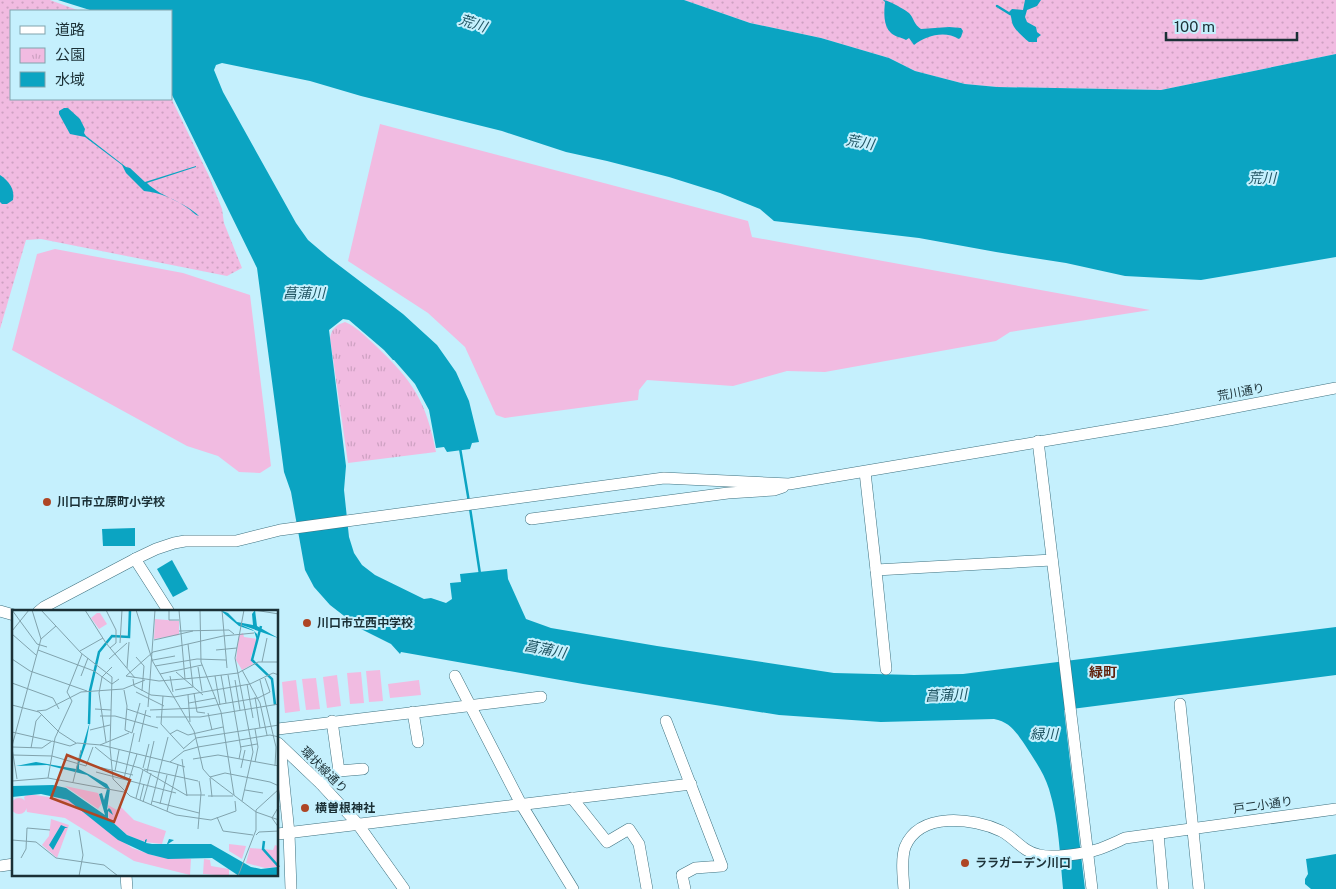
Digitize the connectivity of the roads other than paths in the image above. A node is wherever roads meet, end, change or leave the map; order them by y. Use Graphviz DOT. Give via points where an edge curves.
graph roads {
  1 [pos="1336,388"];
  2 [pos="1038,442"];
  3 [pos="865,472"];
  4 [pos="789,484"];
  5 [pos="531,519"];
  6 [pos="135,559"];
  7 [pos="1052,560"];
  8 [pos="876,570"];
  9 [pos="40,610"];
  10 [pos="168,610"];
  11 [pos="886,669"];
  12 [pos="455,676"];
  13 [pos="541,697"];
  14 [pos="1180,704"];
  15 [pos="469,705"];
  16 [pos="413,712"];
  17 [pos="332,721"];
  18 [pos="666,721"];
  19 [pos="279,729"];
  20 [pos="418,742"];
  21 [pos="279,744"];
  22 [pos="363,770"];
  23 [pos="339,771"];
  24 [pos="321,784"];
  25 [pos="691,784"];
  26 [pos="572,798"];
  27 [pos="521,804"];
  28 [pos="1336,809"];
  29 [pos="357,823"];
  30 [pos="1193,829"];
  31 [pos="283,833"];
  32 [pos="1158,834"];
  33 [pos="1085,852"];
  34 [pos="126,876"];
  35 [pos="127,889"];
  36 [pos="291,889"];
  37 [pos="404,889"];
  38 [pos="574,889"];
  39 [pos="646,889"];
  40 [pos="685,889"];
  41 [pos="904,889"];
  42 [pos="1092,889"];
  43 [pos="1164,889"];
  44 [pos="1199,889"];
  1 -- 2 [label="street, 荒川通り"];
  2 -- 3 [label="street, 荒川通り"];
  2 -- 7 [label="street"];
  3 -- 4 [label="street, 荒川通り"];
  3 -- 8 [label="street"];
  4 -- 5 [label="street" via="774,490"];
  4 -- 6 [label="street" via="664,478 280,530 236,541 185,541"];
  6 -- 9 [label="street"];
  6 -- 10 [label="street"];
  7 -- 8 [label="street"];
  7 -- 33 [label="street"];
  8 -- 11 [label="street"];
  12 -- 15 [label="street"];
  13 -- 15 [label="street"];
  14 -- 30 [label="street"];
  15 -- 16 [label="street"];
  15 -- 27 [label="street"];
  16 -- 17 [label="street"];
  16 -- 20 [label="street"];
  17 -- 19 [label="street"];
  17 -- 23 [label="street"];
  18 -- 25 [label="street"];
  21 -- 24 [label="street, 環状線通り"];
  21 -- 31 [label="street"];
  22 -- 23 [label="street"];
  23 -- 24 [label="street"];
  24 -- 29 [label="street, 環状線通り"];
  25 -- 26 [label="street"];
  25 -- 40 [label="street" via="722,866 696,868 682,875"];
  26 -- 27 [label="street"];
  26 -- 39 [label="street" via="607,842 629,829 639,844"];
  27 -- 29 [label="street"];
  27 -- 38 [label="street"];
  28 -- 30 [label="street, 戸二小通り"];
  29 -- 31 [label="street"];
  29 -- 37 [label="street, 環状線通り"];
  30 -- 32 [label="street, 戸二小通り"];
  30 -- 44 [label="street"];
  31 -- 36 [label="street"];
  32 -- 33 [label="street, 戸二小通り" via="1125,838"];
  32 -- 43 [label="street"];
  33 -- 41 [label="street, 戸二小通り" via="1037,855 1002,832 980,823 932,823 913,834 905,848"];
  33 -- 42 [label="street"];
  34 -- 35 [label="street"];
}
